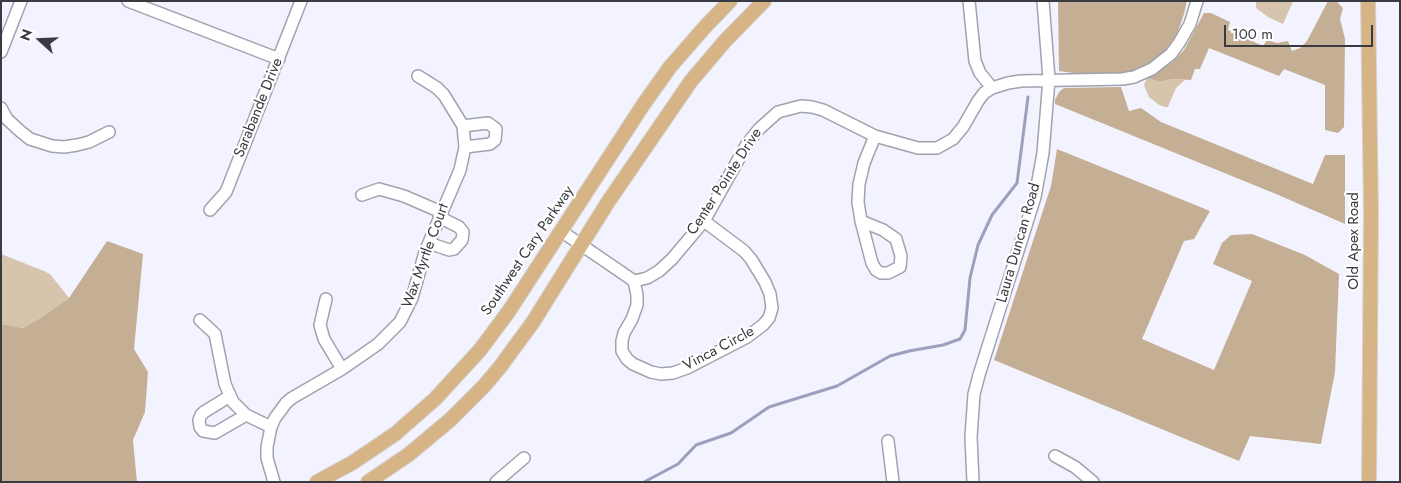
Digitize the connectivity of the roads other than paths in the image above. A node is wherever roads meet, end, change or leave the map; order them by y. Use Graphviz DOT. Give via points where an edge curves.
graph roads {
  1 [pos="21,1"];
  2 [pos="128,1"];
  3 [pos="301,1"];
  4 [pos="730,1"];
  5 [pos="764,1"];
  6 [pos="969,1"];
  7 [pos="1043,1"];
  8 [pos="1197,1"];
  9 [pos="1368,1"];
  10 [pos="153,6"];
  11 [pos="1,52"];
  12 [pos="279,59"];
  13 [pos="418,76"];
  14 [pos="1049,79"];
  15 [pos="992,88"];
  16 [pos="1,108"];
  17 [pos="463,126"];
  18 [pos="108,132"];
  19 [pos="875,136"];
  20 [pos="465,147"];
  21 [pos="362,196"];
  22 [pos="210,210"];
  23 [pos="440,215"];
  24 [pos="704,221"];
  25 [pos="861,222"];
  26 [pos="561,231"];
  27 [pos="429,243"];
  28 [pos="581,246"];
  29 [pos="634,281"];
  30 [pos="326,299"];
  31 [pos="200,320"];
  32 [pos="342,369"];
  33 [pos="230,396"];
  34 [pos="246,415"];
  35 [pos="271,427"];
  36 [pos="888,441"];
  37 [pos="1055,456"];
  38 [pos="524,458"];
  39 [pos="274,482"];
  40 [pos="316,482"];
  41 [pos="368,482"];
  42 [pos="496,482"];
  43 [pos="894,482"];
  44 [pos="973,482"];
  45 [pos="1093,482"];
  46 [pos="1369,482"];
  1 -- 11 [label="street"];
  2 -- 10 [label="street"];
  3 -- 12 [label="street, Sarabande Drive"];
  4 -- 26 [label="main road, Southwest Cary Parkway" via="670,67"];
  5 -- 28 [label="main road" via="691,81"];
  6 -- 15 [label="street" via="975,61"];
  7 -- 14 [label="street, Laura Duncan Road"];
  8 -- 14 [label="street" via="1180,43 1152,69 1122,79"];
  9 -- 46 [label="main road, Old Apex Road"];
  10 -- 12 [label="street"];
  12 -- 22 [label="street, Sarabande Drive" via="226,192"];
  13 -- 17 [label="street, Wax Myrtle Court" via="437,88 451,104"];
  14 -- 15 [label="street"];
  14 -- 44 [label="street, Laura Duncan Road" via="1043,153 1035,198 974,394 970,437"];
  15 -- 19 [label="street, Center Pointe Drive" via="978,101 958,134 945,145 918,148"];
  16 -- 18 [label="street" via="30,139 52,146 89,142"];
  17 -- 20 [label="street, Wax Myrtle Court"];
  17 -- 20 [label="street" via="488,123 496,129 495,140 490,144"];
  19 -- 24 [label="street, Center Pointe Drive" via="812,107 801,106 778,112 748,144"];
  19 -- 25 [label="street" via="858,184"];
  20 -- 23 [label="street, Wax Myrtle Court" via="460,170"];
  21 -- 23 [label="street" via="379,189 404,196"];
  23 -- 27 [label="street, Wax Myrtle Court"];
  23 -- 27 [label="street" via="459,226 463,232 462,240 449,250"];
  24 -- 29 [label="street, Center Pointe Drive" via="659,271"];
  24 -- 29 [label="street, Vinca Circle" via="744,251 765,282 772,308 763,325 747,337 687,368 673,373 650,372 633,364 622,351 624,333 637,305"];
  25 -- 25 [label="street" via="876,270 888,273 900,267 902,256 896,239"];
  26 -- 28 [label="street"];
  26 -- 40 [label="main road, Southwest Cary Parkway" via="480,350 450,384 395,434"];
  27 -- 32 [label="street, Wax Myrtle Court" via="412,298 400,322 378,344"];
  28 -- 29 [label="street"];
  28 -- 41 [label="main road" via="533,322 484,386 420,445"];
  30 -- 32 [label="street" via="320,325 324,339"];
  31 -- 33 [label="street" via="215,334"];
  32 -- 35 [label="street, Wax Myrtle Court" via="286,403"];
  33 -- 34 [label="street"];
  33 -- 34 [label="street" via="201,415 199,420 203,431 215,433"];
  34 -- 35 [label="street"];
  35 -- 39 [label="street, Wax Myrtle Court" via="268,458"];
  36 -- 43 [label="street"];
  37 -- 45 [label="street"];
  38 -- 42 [label="street"];
}
